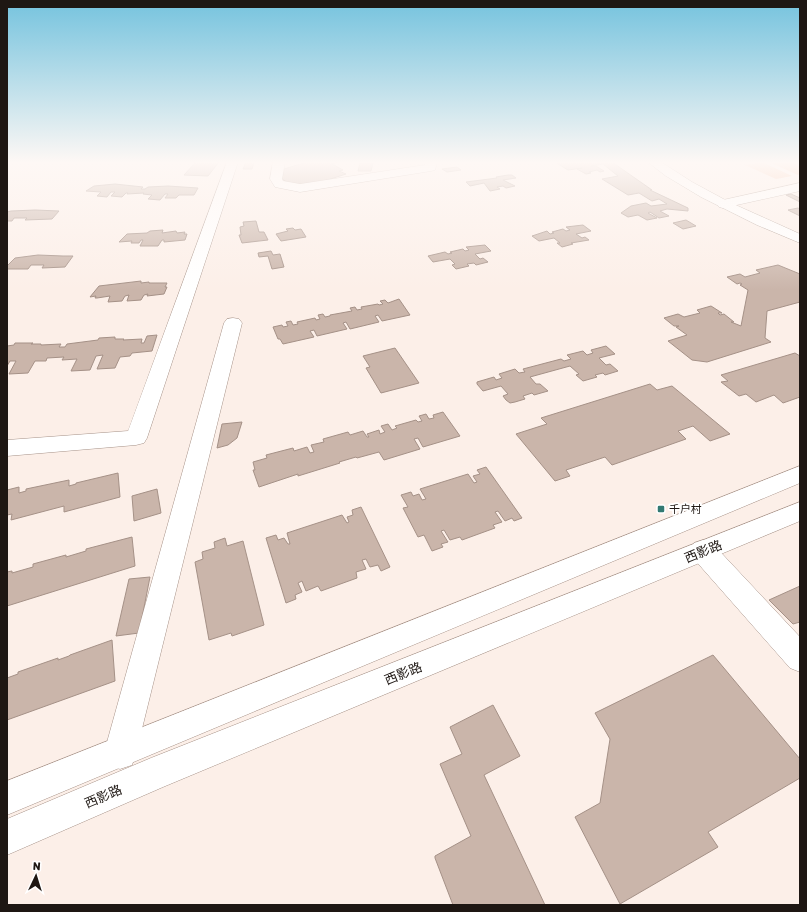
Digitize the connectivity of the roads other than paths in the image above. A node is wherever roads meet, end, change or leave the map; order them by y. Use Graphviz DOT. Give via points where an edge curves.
graph roads {
  1 [pos="218,205"];
  2 [pos="724,205"];
  3 [pos="751,205"];
  4 [pos="800,226"];
  5 [pos="800,239"];
  6 [pos="233,323"];
  7 [pos="7,448"];
  8 [pos="800,474"];
  9 [pos="800,511"];
  10 [pos="703,551"];
  11 [pos="800,658"];
  12 [pos="120,753"];
  13 [pos="7,798"];
  14 [pos="7,837"];
  1 -- 7 [label="street" via="136,438"];
  2 -- 5 [label="street"];
  3 -- 4 [label="street"];
  6 -- 12 [label="street"];
  8 -- 12 [label="street"];
  9 -- 10 [label="street, 西影路"];
  10 -- 11 [label="street"];
  10 -- 14 [label="street, 西影路" via="151,775"];
  12 -- 13 [label="street"];
}
